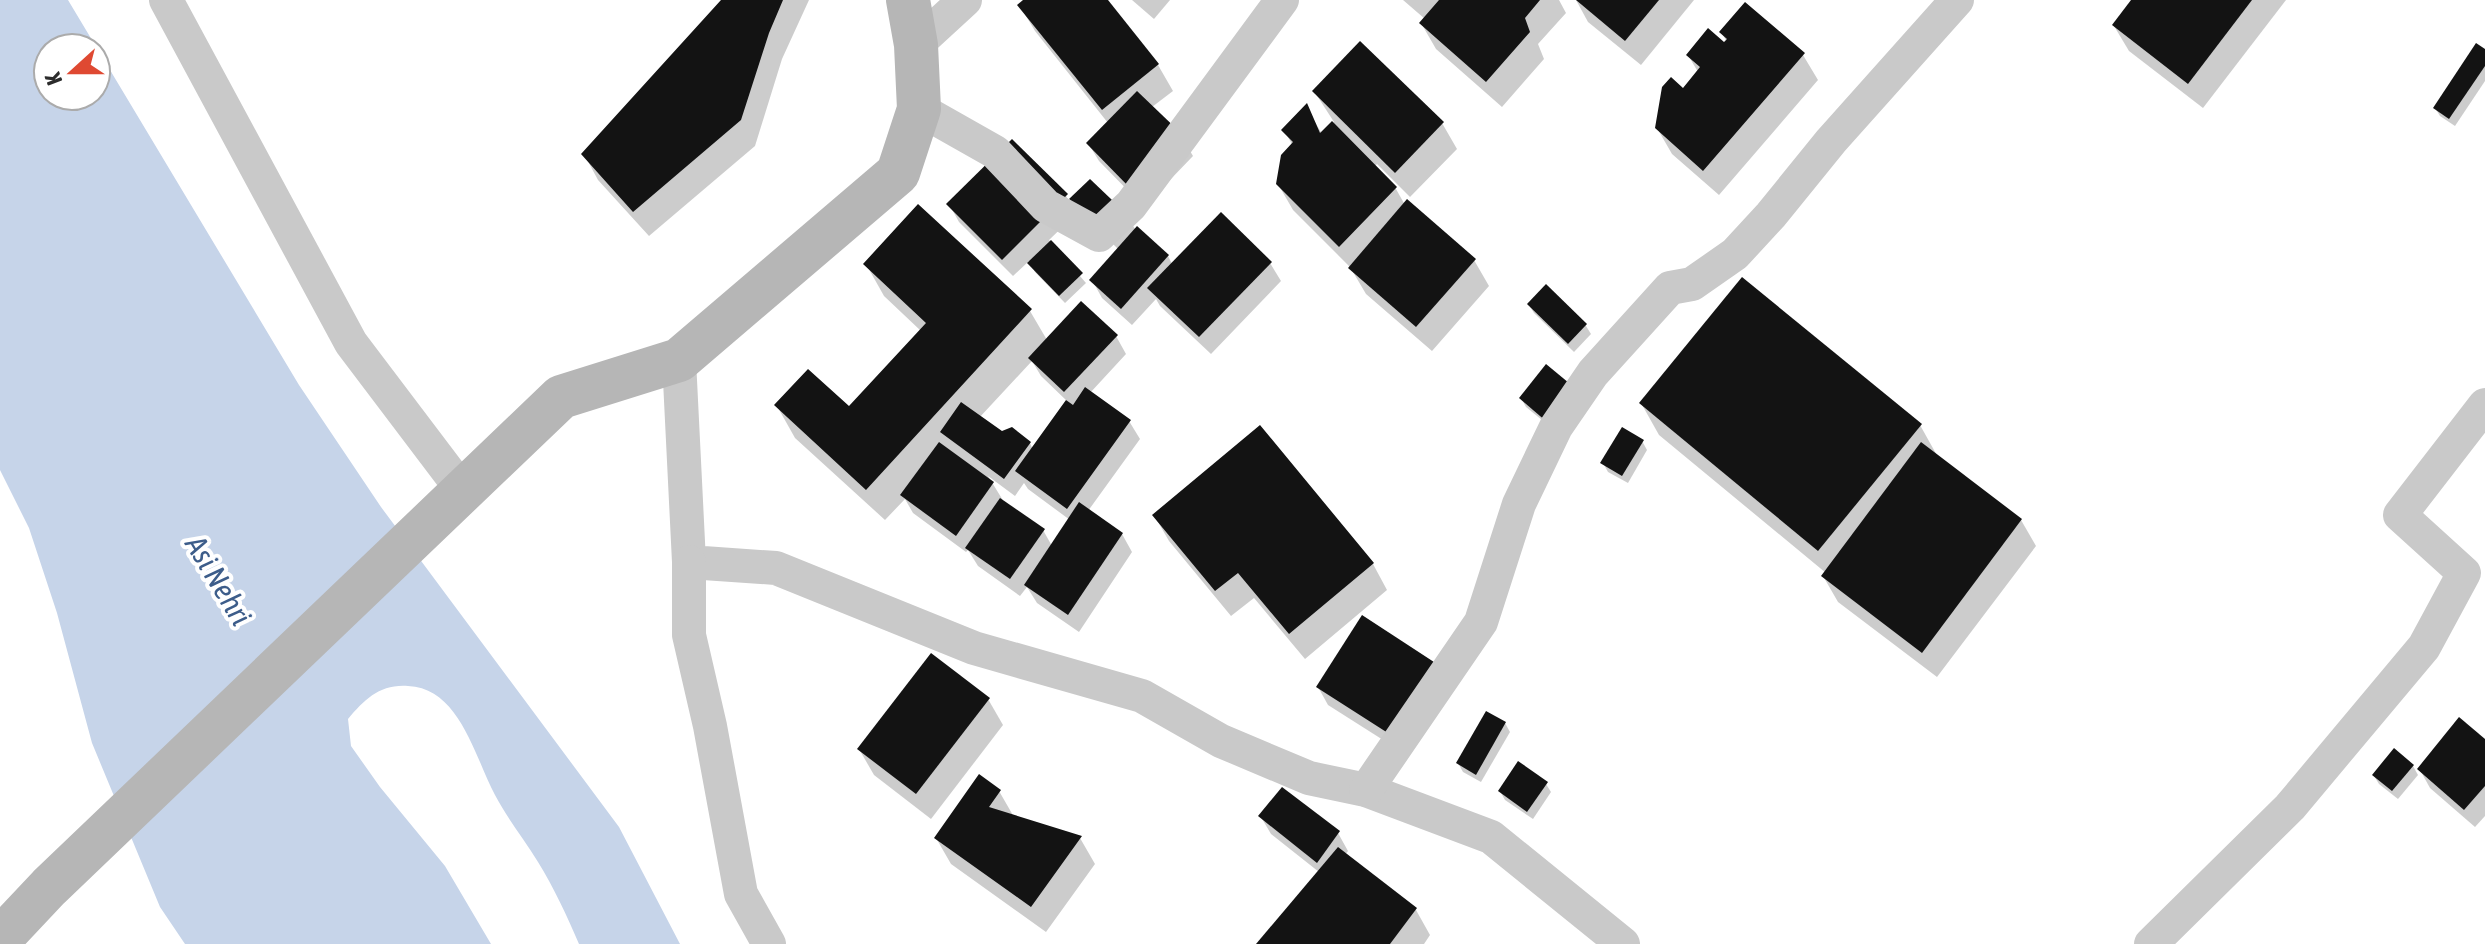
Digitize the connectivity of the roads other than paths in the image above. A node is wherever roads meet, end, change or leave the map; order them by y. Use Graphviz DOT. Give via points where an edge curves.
graph roads {
  1 [pos="166,0"];
  2 [pos="908,0"];
  3 [pos="965,0"];
  4 [pos="1282,0"];
  5 [pos="1957,0"];
  6 [pos="916,45"];
  7 [pos="919,109"];
  8 [pos="679,360"];
  9 [pos="2485,405"];
  10 [pos="463,491"];
  11 [pos="689,562"];
  12 [pos="1366,790"];
  13 [pos="0,939"];
  14 [pos="769,944"];
  15 [pos="1623,944"];
  16 [pos="2151,944"];
  1 -- 10 [label="street" via="351,343"];
  2 -- 6 [label="main road"];
  3 -- 6 [label="street"];
  4 -- 7 [label="street" via="1131,205 1099,235 1046,206 995,152"];
  5 -- 12 [label="street" via="1735,254 1692,284 1670,288 1593,373 1556,427 1519,504 1481,622"];
  6 -- 7 [label="main road"];
  7 -- 8 [label="main road" via="898,173"];
  8 -- 10 [label="main road" via="561,397"];
  8 -- 11 [label="street"];
  9 -- 16 [label="street" via="2400,515 2464,573 2424,647 2290,807"];
  10 -- 13 [label="main road"];
  11 -- 12 [label="street" via="776,568 974,648 1142,696 1221,741 1309,778"];
  11 -- 14 [label="street" via="689,635 741,894"];
  12 -- 15 [label="street" via="1491,837"];
}
